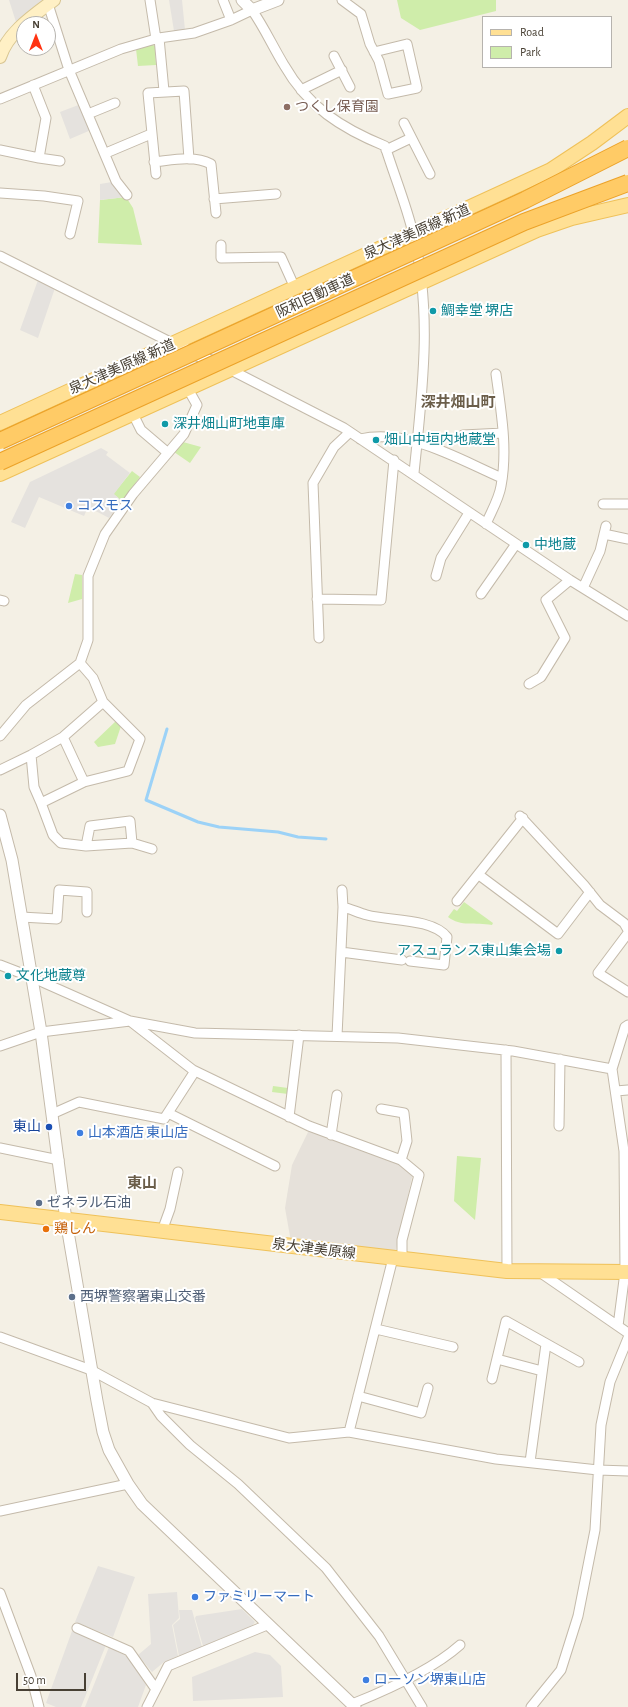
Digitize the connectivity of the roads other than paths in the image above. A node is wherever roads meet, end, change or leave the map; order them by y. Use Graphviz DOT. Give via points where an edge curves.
graph roads {
  1 [pos="150,0"];
  2 [pos="223,0"];
  3 [pos="242,0"];
  4 [pos="278,0"];
  5 [pos="342,0"];
  6 [pos="52,1"];
  7 [pos="252,10"];
  8 [pos="231,20"];
  9 [pos="158,39"];
  10 [pos="374,52"];
  11 [pos="334,56"];
  12 [pos="0,57"];
  13 [pos="69,70"];
  14 [pos="342,70"];
  15 [pos="33,85"];
  16 [pos="350,87"];
  17 [pos="301,90"];
  18 [pos="164,92"];
  19 [pos="0,99"];
  20 [pos="115,103"];
  21 [pos="88,114"];
  22 [pos="628,116"];
  23 [pos="404,123"];
  24 [pos="151,134"];
  25 [pos="411,138"];
  26 [pos="628,148"];
  27 [pos="0,150"];
  28 [pos="386,150"];
  29 [pos="106,153"];
  30 [pos="39,158"];
  31 [pos="189,159"];
  32 [pos="60,161"];
  33 [pos="154,162"];
  34 [pos="156,174"];
  35 [pos="430,174"];
  36 [pos="628,183"];
  37 [pos="0,193"];
  38 [pos="276,194"];
  39 [pos="127,196"];
  40 [pos="214,199"];
  41 [pos="628,205"];
  42 [pos="216,213"];
  43 [pos="70,234"];
  44 [pos="413,234"];
  45 [pos="221,245"];
  46 [pos="0,256"];
  47 [pos="421,282"];
  48 [pos="295,288"];
  49 [pos="174,344"];
  50 [pos="229,369"];
  51 [pos="496,374"];
  52 [pos="188,389"];
  53 [pos="133,414"];
  54 [pos="0,423"];
  55 [pos="350,432"];
  56 [pos="503,433"];
  57 [pos="462,435"];
  58 [pos="360,439"];
  59 [pos="0,441"];
  60 [pos="417,441"];
  61 [pos="168,453"];
  62 [pos="394,460"];
  63 [pos="0,462"];
  64 [pos="414,473"];
  65 [pos="0,474"];
  66 [pos="502,478"];
  67 [pos="603,504"];
  68 [pos="628,504"];
  69 [pos="469,512"];
  70 [pos="486,524"];
  71 [pos="628,539"];
  72 [pos="516,544"];
  73 [pos="436,576"];
  74 [pos="570,580"];
  75 [pos="583,588"];
  76 [pos="481,594"];
  77 [pos="317,599"];
  78 [pos="628,616"];
  79 [pos="319,638"];
  80 [pos="80,663"];
  81 [pos="529,684"];
  82 [pos="103,702"];
  83 [pos="0,736"];
  84 [pos="63,737"];
  85 [pos="31,755"];
  86 [pos="0,770"];
  87 [pos="84,782"];
  88 [pos="41,803"];
  89 [pos="0,815"];
  90 [pos="132,843"];
  91 [pos="86,846"];
  92 [pos="152,848"];
  93 [pos="479,875"];
  94 [pos="342,890"];
  95 [pos="590,892"];
  96 [pos="457,901"];
  97 [pos="343,907"];
  98 [pos="87,912"];
  99 [pos="21,917"];
  100 [pos="628,930"];
  101 [pos="628,933"];
  102 [pos="342,952"];
  103 [pos="0,965"];
  104 [pos="31,977"];
  105 [pos="628,992"];
  106 [pos="130,1021"];
  107 [pos="628,1025"];
  108 [pos="40,1032"];
  109 [pos="299,1035"];
  110 [pos="337,1036"];
  111 [pos="0,1046"];
  112 [pos="506,1050"];
  113 [pos="560,1059"];
  114 [pos="612,1069"];
  115 [pos="195,1071"];
  116 [pos="628,1090"];
  117 [pos="616,1091"];
  118 [pos="337,1095"];
  119 [pos="380,1109"];
  120 [pos="168,1113"];
  121 [pos="52,1114"];
  122 [pos="289,1117"];
  123 [pos="559,1126"];
  124 [pos="331,1134"];
  125 [pos="0,1148"];
  126 [pos="626,1154"];
  127 [pos="59,1160"];
  128 [pos="401,1160"];
  129 [pos="275,1166"];
  130 [pos="178,1172"];
  131 [pos="0,1212"];
  132 [pos="66,1220"];
  133 [pos="162,1231"];
  134 [pos="397,1258"];
  135 [pos="507,1271"];
  136 [pos="627,1272"];
  137 [pos="540,1273"];
  138 [pos="618,1326"];
  139 [pos="376,1329"];
  140 [pos="628,1333"];
  141 [pos="0,1337"];
  142 [pos="628,1338"];
  143 [pos="546,1344"];
  144 [pos="453,1347"];
  145 [pos="497,1359"];
  146 [pos="579,1362"];
  147 [pos="91,1370"];
  148 [pos="542,1371"];
  149 [pos="492,1379"];
  150 [pos="428,1388"];
  151 [pos="358,1396"];
  152 [pos="152,1403"];
  153 [pos="349,1432"];
  154 [pos="530,1462"];
  155 [pos="598,1470"];
  156 [pos="628,1471"];
  157 [pos="128,1484"];
  158 [pos="0,1511"];
  159 [pos="0,1593"];
  160 [pos="267,1625"];
  161 [pos="77,1628"];
  162 [pos="460,1645"];
  163 [pos="404,1680"];
  164 [pos="155,1688"];
  165 [pos="353,1706"];
  166 [pos="39,1707"];
  167 [pos="147,1707"];
  168 [pos="422,1707"];
  169 [pos="531,1707"];
  1 -- 9 [label="street"];
  2 -- 8 [label="street"];
  3 -- 7 [label="street"];
  4 -- 7 [label="street"];
  5 -- 10 [label="street" via="360,14"];
  6 -- 12 [label="main road" via="18,29 6,43"];
  6 -- 13 [label="street"];
  7 -- 8 [label="street"];
  7 -- 17 [label="street"];
  8 -- 9 [label="street" via="194,33"];
  9 -- 13 [label="street" via="121,49"];
  9 -- 18 [label="street"];
  10 -- 10 [label="street" via="388,94 417,88 407,44"];
  11 -- 14 [label="street"];
  13 -- 15 [label="street"];
  13 -- 21 [label="street"];
  14 -- 16 [label="street"];
  14 -- 17 [label="street"];
  15 -- 19 [label="street"];
  15 -- 30 [label="street" via="46,118"];
  17 -- 28 [label="street" via="339,124 355,134 385,146"];
  18 -- 24 [label="street" via="148,93"];
  18 -- 31 [label="street" via="184,90"];
  20 -- 21 [label="street"];
  21 -- 29 [label="street"];
  22 -- 44 [label="main road, 泉大津美原線 新道" via="592,144 551,170"];
  23 -- 25 [label="street"];
  24 -- 29 [label="street"];
  24 -- 33 [label="street"];
  25 -- 28 [label="street"];
  25 -- 35 [label="street"];
  26 -- 59 [label="highway, 阪和自動車道, bridge" via="525,200"];
  27 -- 30 [label="street"];
  28 -- 44 [label="street"];
  29 -- 39 [label="street" via="116,181"];
  30 -- 32 [label="street"];
  31 -- 33 [label="street"];
  31 -- 40 [label="street" via="211,164"];
  33 -- 34 [label="street"];
  36 -- 63 [label="highway, 阪和自動車道, bridge" via="524,222"];
  37 -- 43 [label="street" via="78,201"];
  38 -- 40 [label="street"];
  40 -- 42 [label="street"];
  41 -- 47 [label="main road" via="572,218 538,230"];
  44 -- 47 [label="street"];
  44 -- 48 [label="main road, 泉大津美原線 新道"];
  45 -- 48 [label="street" via="221,258 282,257"];
  46 -- 49 [label="street"];
  47 -- 50 [label="main road"];
  47 -- 60 [label="street" via="425,337"];
  48 -- 49 [label="main road, 泉大津美原線 新道"];
  49 -- 50 [label="street"];
  49 -- 54 [label="main road, 泉大津美原線 新道"];
  50 -- 52 [label="main road"];
  50 -- 55 [label="street"];
  51 -- 56 [label="street"];
  52 -- 53 [label="main road"];
  52 -- 61 [label="street" via="196,405 184,434"];
  53 -- 61 [label="street" via="141,430"];
  53 -- 65 [label="main road"];
  55 -- 58 [label="street"];
  55 -- 77 [label="street" via="334,447 313,483"];
  56 -- 57 [label="street"];
  56 -- 66 [label="street"];
  58 -- 60 [label="street" via="387,436"];
  58 -- 62 [label="street"];
  60 -- 64 [label="street"];
  60 -- 66 [label="street"];
  61 -- 80 [label="street" via="133,494 105,534 88,576 88,640"];
  62 -- 64 [label="street"];
  62 -- 77 [label="street" via="381,600"];
  64 -- 69 [label="street"];
  66 -- 70 [label="street" via="501,488"];
  67 -- 68 [label="street"];
  69 -- 70 [label="street"];
  69 -- 73 [label="street" via="441,558"];
  70 -- 72 [label="street"];
  71 -- 75 [label="street" via="605,530 600,551"];
  72 -- 74 [label="street"];
  72 -- 76 [label="street"];
  74 -- 75 [label="street"];
  74 -- 81 [label="street" via="546,600 565,638 541,677"];
  75 -- 78 [label="street"];
  77 -- 79 [label="street"];
  80 -- 82 [label="street" via="93,678"];
  80 -- 83 [label="street" via="26,705"];
  82 -- 84 [label="street"];
  82 -- 87 [label="street" via="140,739 128,771"];
  84 -- 85 [label="street"];
  84 -- 87 [label="street"];
  85 -- 86 [label="street"];
  85 -- 88 [label="street" via="34,787"];
  87 -- 88 [label="street"];
  88 -- 91 [label="street" via="53,835 61,843"];
  89 -- 99 [label="street" via="12,860"];
  90 -- 91 [label="street"];
  90 -- 91 [label="street" via="130,821 90,826"];
  90 -- 92 [label="street"];
  93 -- 95 [label="street" via="558,934"];
  93 -- 95 [label="street" via="522,817"];
  93 -- 96 [label="street"];
  94 -- 97 [label="street"];
  95 -- 100 [label="street" via="600,905 624,923"];
  97 -- 102 [label="street"];
  97 -- 102 [label="street" via="366,915 412,921 443,932 447,937 444,965"];
  98 -- 99 [label="street" via="87,892 59,890 58,918"];
  99 -- 104 [label="street"];
  101 -- 105 [label="street" via="598,973"];
  102 -- 110 [label="street"];
  103 -- 104 [label="street"];
  104 -- 106 [label="street"];
  104 -- 108 [label="street"];
  106 -- 108 [label="street"];
  106 -- 109 [label="street" via="195,1033"];
  106 -- 115 [label="street"];
  107 -- 114 [label="street" via="625,1027"];
  108 -- 111 [label="street"];
  108 -- 121 [label="street"];
  109 -- 110 [label="street"];
  109 -- 122 [label="street"];
  110 -- 112 [label="street" via="398,1038"];
  112 -- 113 [label="street"];
  112 -- 135 [label="street"];
  113 -- 114 [label="street"];
  113 -- 123 [label="street"];
  114 -- 117 [label="street"];
  115 -- 120 [label="street"];
  115 -- 122 [label="street"];
  116 -- 117 [label="street"];
  117 -- 126 [label="street"];
  118 -- 124 [label="street"];
  119 -- 128 [label="street" via="404,1113 407,1141"];
  120 -- 121 [label="street" via="164,1119 79,1102"];
  120 -- 129 [label="street"];
  121 -- 127 [label="street"];
  122 -- 124 [label="street"];
  124 -- 128 [label="street"];
  125 -- 127 [label="street"];
  126 -- 136 [label="street"];
  127 -- 132 [label="street"];
  128 -- 134 [label="street" via="419,1175"];
  130 -- 133 [label="street"];
  131 -- 132 [label="main road, 泉大津美原線"];
  132 -- 133 [label="main road, 泉大津美原線"];
  132 -- 147 [label="street"];
  133 -- 134 [label="main road, 泉大津美原線"];
  134 -- 135 [label="main road, 泉大津美原線"];
  134 -- 139 [label="street"];
  135 -- 137 [label="main road, 泉大津美原線"];
  136 -- 137 [label="main road, 泉大津美原線"];
  136 -- 138 [label="street"];
  137 -- 138 [label="street"];
  138 -- 140 [label="street"];
  139 -- 144 [label="street"];
  139 -- 151 [label="street"];
  141 -- 147 [label="street"];
  142 -- 155 [label="street" via="610,1382 601,1425"];
  143 -- 145 [label="street" via="506,1321"];
  143 -- 146 [label="street"];
  143 -- 148 [label="street"];
  145 -- 148 [label="street"];
  145 -- 149 [label="street"];
  147 -- 152 [label="street"];
  147 -- 157 [label="street" via="103,1432 109,1450"];
  148 -- 154 [label="street"];
  150 -- 151 [label="street" via="421,1413"];
  151 -- 153 [label="street"];
  152 -- 153 [label="street" via="289,1438"];
  152 -- 163 [label="street" via="161,1416 190,1445 238,1484 326,1568 379,1636"];
  153 -- 154 [label="street" via="496,1459"];
  154 -- 155 [label="street"];
  155 -- 156 [label="street"];
  155 -- 169 [label="street" via="595,1530 578,1616 561,1670"];
  157 -- 158 [label="street"];
  157 -- 160 [label="street" via="142,1504"];
  159 -- 166 [label="street"];
  160 -- 164 [label="street" via="168,1666"];
  160 -- 165 [label="street"];
  161 -- 164 [label="street" via="129,1651"];
  162 -- 163 [label="street" via="444,1658"];
  163 -- 165 [label="street"];
  163 -- 168 [label="street"];
  164 -- 167 [label="street"];
}
